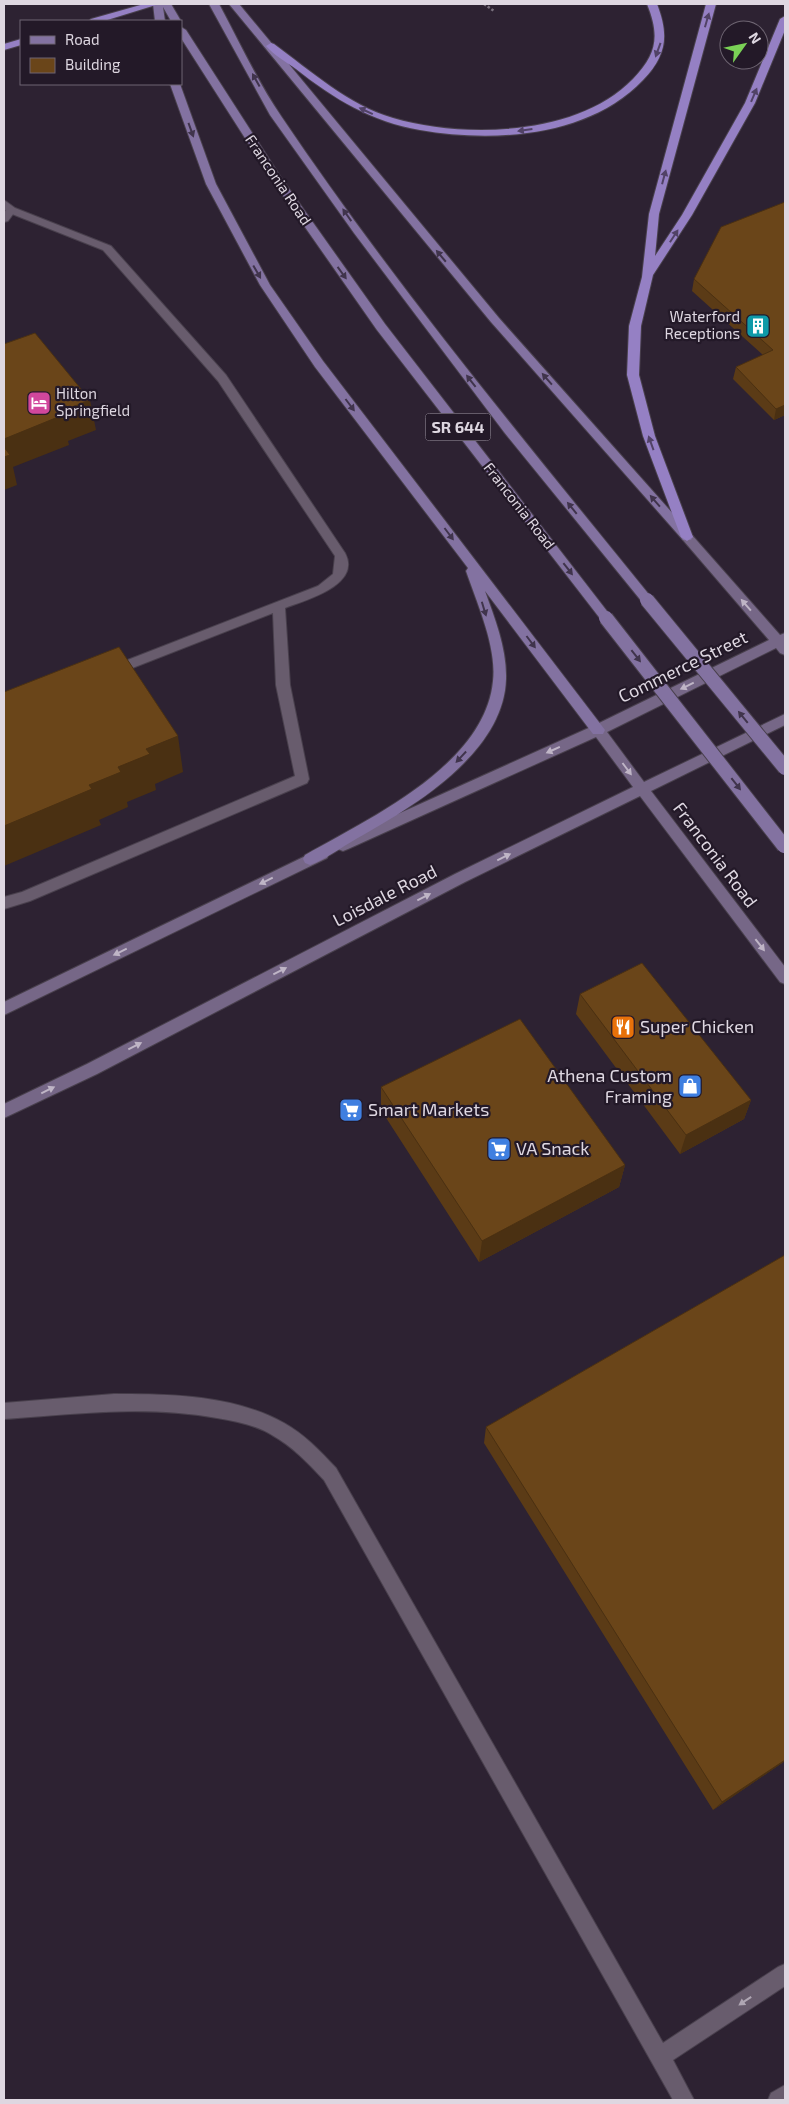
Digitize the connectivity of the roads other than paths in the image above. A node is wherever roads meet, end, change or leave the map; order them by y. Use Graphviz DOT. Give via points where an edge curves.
graph roads {
  1 [pos="154,4"];
  2 [pos="158,4"];
  3 [pos="166,4"];
  4 [pos="214,4"];
  5 [pos="234,4"];
  6 [pos="652,4"];
  7 [pos="711,4"];
  8 [pos="98,20"];
  9 [pos="160,20"];
  10 [pos="175,20"];
  11 [pos="784,22"];
  12 [pos="182,32"];
  13 [pos="20,42"];
  14 [pos="271,46"];
  15 [pos="4,47"];
  16 [pos="175,85"];
  17 [pos="8,206"];
  18 [pos="4,220"];
  19 [pos="647,277"];
  20 [pos="687,537"];
  21 [pos="470,562"];
  22 [pos="280,606"];
  23 [pos="783,644"];
  24 [pos="100,676"];
  25 [pos="785,719"];
  26 [pos="598,730"];
  27 [pos="785,768"];
  28 [pos="643,790"];
  29 [pos="785,847"];
  30 [pos="310,859"];
  31 [pos="4,903"];
  32 [pos="785,978"];
  33 [pos="4,1010"];
  34 [pos="4,1111"];
  35 [pos="4,1411"];
  36 [pos="785,1974"];
  37 [pos="660,2057"];
  38 [pos="785,2095"];
  39 [pos="684,2100"];
  40 [pos="778,2100"];
  1 -- 8 [label="highway"];
  2 -- 9 [label="main road"];
  3 -- 10 [label="main road"];
  27 -- 4 [label="main road, Franconia Road / SR 644, one-way, bridge" via="441,344 275,115"];
  5 -- 14 [label="main road"];
  6 -- 14 [label="highway, one-way" via="660,22 661,41 655,58 640,79 620,97 595,110 564,122 515,131 474,133 436,130 388,120 363,110"];
  19 -- 7 [label="highway, one-way" via="654,214"];
  19 -- 11 [label="highway, one-way" via="687,215 750,103"];
  12 -- 29 [label="main road, Franconia Road / SR 644, one-way, bridge" via="275,177 381,326"];
  13 -- 15 [label="highway"];
  20 -- 14 [label="main road, one-way" via="495,320"];
  16 -- 21 [label="main road, one-way" via="211,184 265,285 319,364"];
  17 -- 18 [label="street"];
  17 -- 22 [label="street" via="107,248 222,378 341,556 340,576 332,583"];
  20 -- 19 [label="highway, one-way" via="649,436 633,375 635,326"];
  23 -- 20 [label="main road, one-way"];
  21 -- 26 [label="main road, one-way"];
  21 -- 30 [label="main road, one-way" via="498,655 500,681 494,709 482,733 431,785"];
  22 -- 24 [label="street"];
  22 -- 31 [label="street" via="283,686 302,779 25,897"];
  23 -- 26 [label="main road, Commerce Street, one-way"];
  25 -- 28 [label="main road, Loisdale Road"];
  26 -- 28 [label="main road, Franconia Road, one-way"];
  26 -- 30 [label="main road, one-way"];
  28 -- 32 [label="main road, Franconia Road, one-way"];
  34 -- 28 [label="main road, Loisdale Road, one-way" via="460,878"];
  30 -- 33 [label="main road, one-way"];
  35 -- 37 [label="street" via="140,1402 202,1406 242,1415 277,1428 307,1450 330,1474"];
  36 -- 37 [label="street, one-way"];
  37 -- 39 [label="street"];
  38 -- 40 [label="street"];
}
